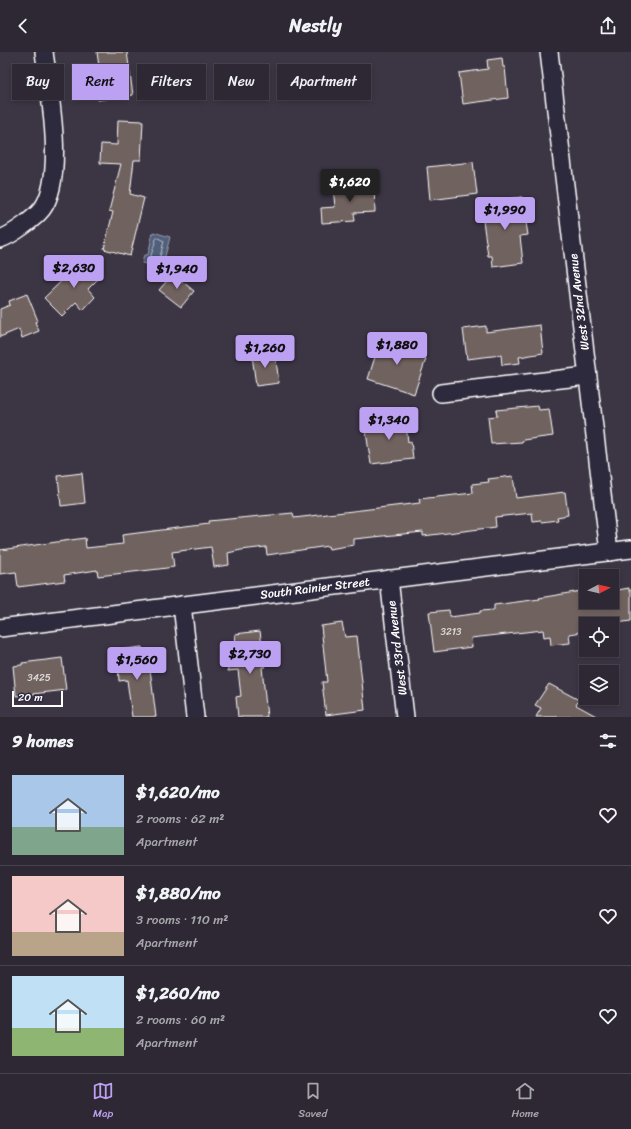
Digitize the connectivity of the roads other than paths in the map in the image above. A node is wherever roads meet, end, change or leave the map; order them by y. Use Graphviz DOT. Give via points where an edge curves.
graph roads {
  1 [pos="44,52"];
  2 [pos="549,52"];
  3 [pos="0,240"];
  4 [pos="587,376"];
  5 [pos="442,393"];
  6 [pos="631,549"];
  7 [pos="608,552"];
  8 [pos="389,579"];
  9 [pos="182,605"];
  10 [pos="0,628"];
  11 [pos="195,717"];
  12 [pos="405,717"];
  1 -- 3 [label="street" via="54,136 51,187 42,209 8,237"];
  2 -- 4 [label="street, West 32nd Avenue"];
  4 -- 5 [label="street"];
  4 -- 7 [label="street, West 32nd Avenue"];
  6 -- 7 [label="street, South Rainier Street"];
  7 -- 8 [label="street, South Rainier Street"];
  8 -- 9 [label="street, South Rainier Street"];
  8 -- 12 [label="street, West 33rd Avenue"];
  9 -- 10 [label="street, South Rainier Street"];
  9 -- 11 [label="street"];
}
